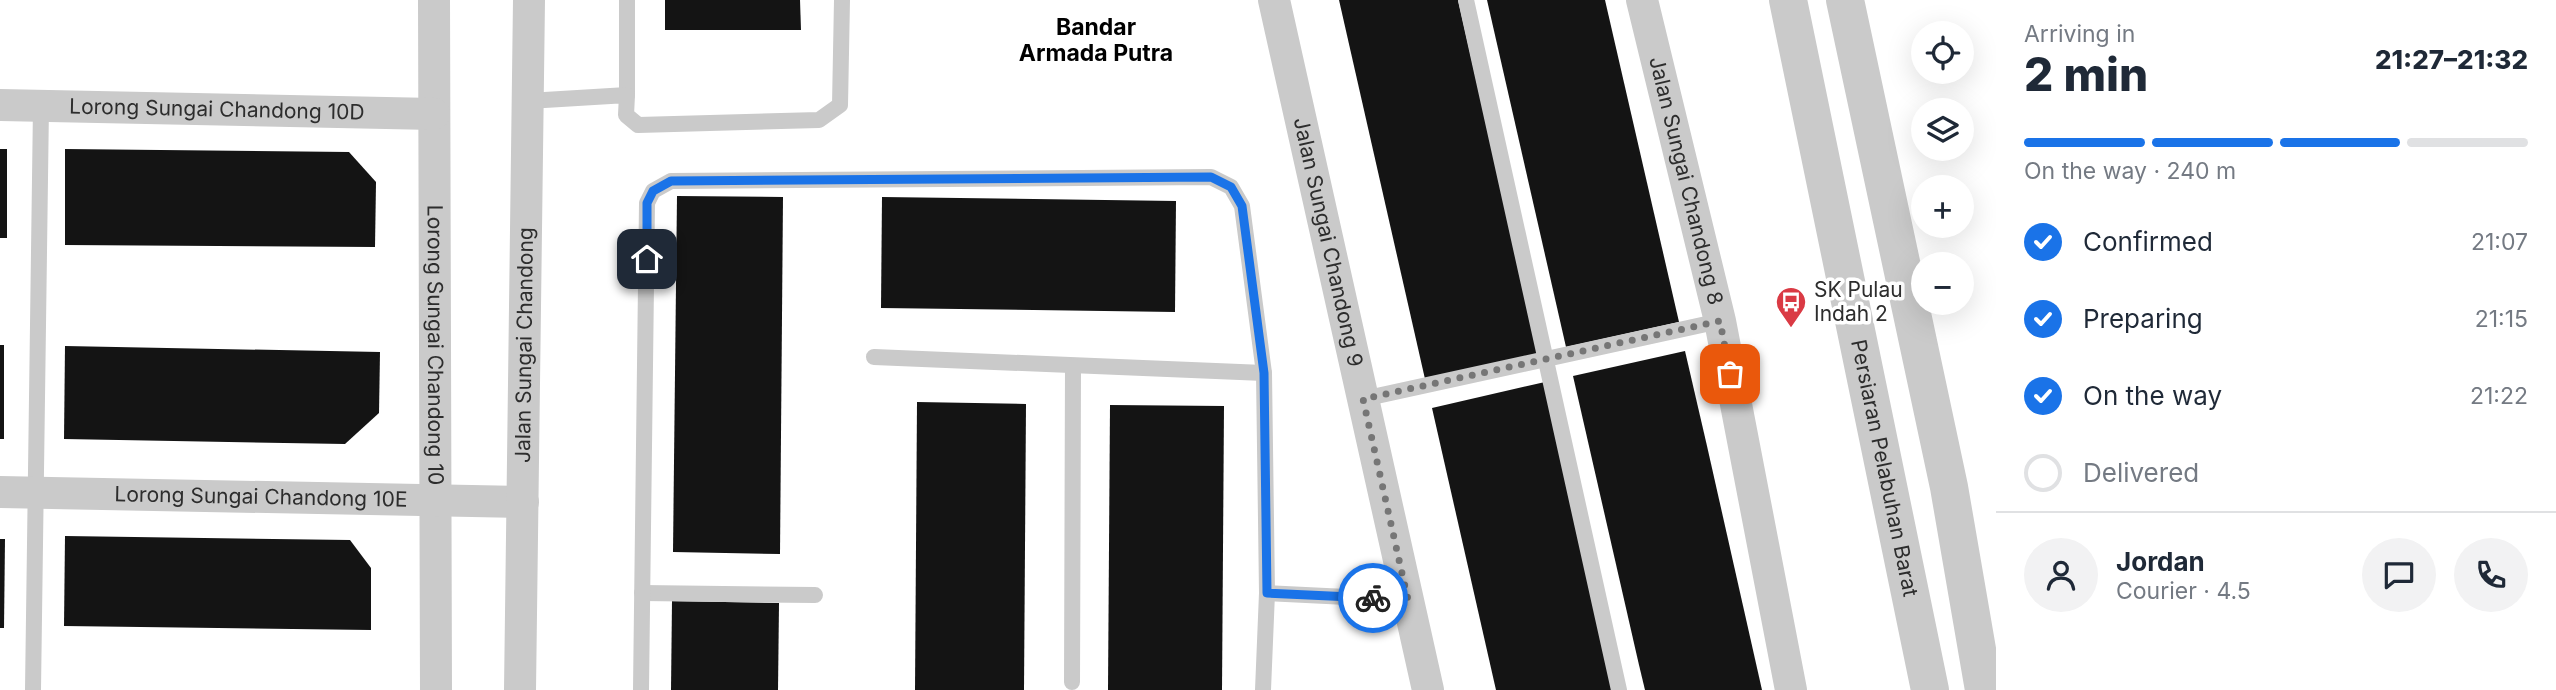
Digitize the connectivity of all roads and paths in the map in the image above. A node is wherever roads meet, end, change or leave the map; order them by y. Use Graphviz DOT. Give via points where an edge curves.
graph roads {
  1 [pos="434,0"];
  2 [pos="529,0"];
  3 [pos="627,0"];
  4 [pos="842,0"];
  5 [pos="1275,0"];
  6 [pos="1466,0"];
  7 [pos="1642,0"];
  8 [pos="1837,0"];
  9 [pos="1845,0"];
  10 [pos="1789,1"];
  11 [pos="627,95"];
  12 [pos="528,101"];
  13 [pos="0,105"];
  14 [pos="41,106"];
  15 [pos="435,114"];
  16 [pos="1720,321"];
  17 [pos="874,357"];
  18 [pos="1545,359"];
  19 [pos="1073,366"];
  20 [pos="1264,373"];
  21 [pos="1363,399"];
  22 [pos="0,492"];
  23 [pos="35,493"];
  24 [pos="435,500"];
  25 [pos="523,502"];
  26 [pos="642,593"];
  27 [pos="1267,593"];
  28 [pos="815,595"];
  29 [pos="1408,600"];
  30 [pos="1072,682"];
  31 [pos="33,690"];
  32 [pos="436,690"];
  33 [pos="520,690"];
  34 [pos="641,690"];
  35 [pos="1263,690"];
  36 [pos="1428,690"];
  37 [pos="1619,690"];
  38 [pos="1791,690"];
  39 [pos="1930,690"];
  40 [pos="1984,690"];
  1 -- 15 [label="street, Lorong Sungai Chandong 10"];
  2 -- 12 [label="street, Jalan Sungai Chandong"];
  3 -- 11 [label="lane"];
  4 -- 11 [label="lane" via="840,105 819,120 638,125 626,115"];
  5 -- 21 [label="street, Jalan Sungai Chandong 9"];
  6 -- 18 [label="lane"];
  7 -- 16 [label="street, Jalan Sungai Chandong 8"];
  8 -- 10 [label="street" via="1827,7 1809,8"];
  9 -- 40 [label="street" via="1949,487"];
  10 -- 39 [label="street, Persiaran Pelabuhan Barat"];
  11 -- 12 [label="lane"];
  12 -- 25 [label="street, Jalan Sungai Chandong"];
  13 -- 14 [label="street, Lorong Sungai Chandong 10D"];
  14 -- 15 [label="street, Lorong Sungai Chandong 10D"];
  14 -- 23 [label="lane"];
  15 -- 24 [label="street, Lorong Sungai Chandong 10"];
  16 -- 18 [label="lane"];
  16 -- 38 [label="street, Jalan Sungai Chandong 8"];
  17 -- 19 [label="lane"];
  18 -- 21 [label="lane"];
  18 -- 37 [label="lane"];
  19 -- 20 [label="lane"];
  19 -- 30 [label="lane"];
  20 -- 26 [label="lane" via="1242,206 1231,187 1211,177 671,181 653,191 647,203"];
  20 -- 27 [label="lane"];
  21 -- 29 [label="street, Jalan Sungai Chandong 9"];
  22 -- 23 [label="street, Lorong Sungai Chandong 10E"];
  23 -- 24 [label="street, Lorong Sungai Chandong 10E"];
  23 -- 31 [label="lane"];
  24 -- 25 [label="street, Lorong Sungai Chandong 10E"];
  24 -- 32 [label="street, Lorong Sungai Chandong 10"];
  25 -- 33 [label="street, Jalan Sungai Chandong"];
  26 -- 28 [label="lane"];
  26 -- 34 [label="lane"];
  27 -- 29 [label="lane"];
  27 -- 35 [label="lane"];
  29 -- 36 [label="street, Jalan Sungai Chandong 9"];
}
